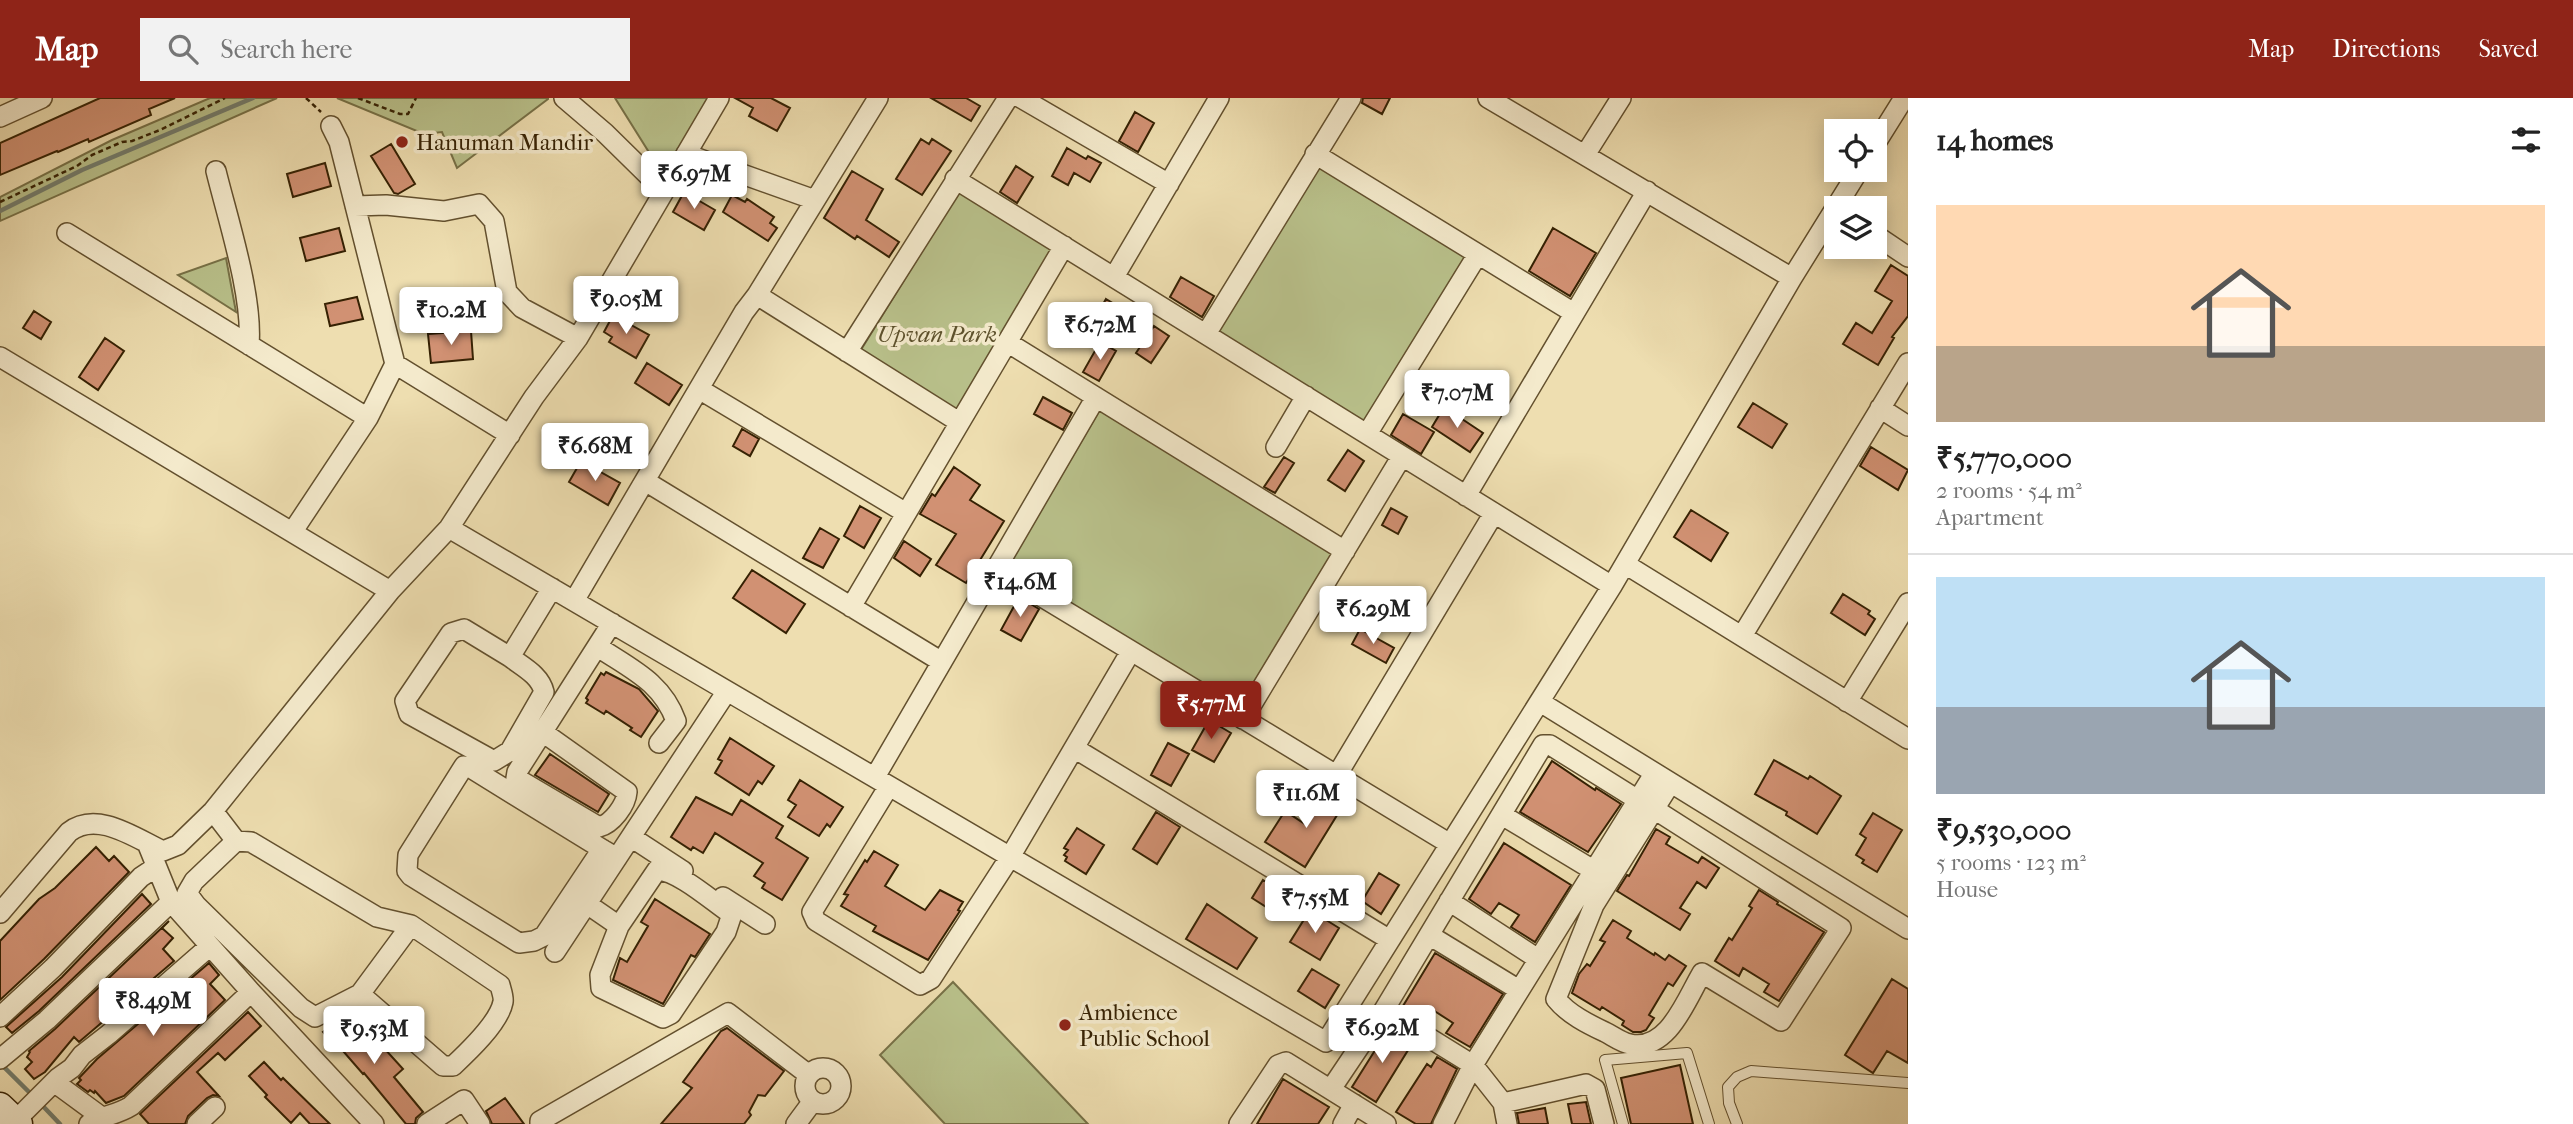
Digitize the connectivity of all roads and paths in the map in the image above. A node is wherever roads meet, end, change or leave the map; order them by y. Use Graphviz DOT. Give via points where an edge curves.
graph roads {
  1 [pos="42,98"];
  2 [pos="225,98"];
  3 [pos="306,98"];
  4 [pos="358,98"];
  5 [pos="416,98"];
  6 [pos="564,98"];
  7 [pos="719,98"];
  8 [pos="877,98"];
  9 [pos="1007,98"];
  10 [pos="1021,98"];
  11 [pos="1219,98"];
  12 [pos="1351,98"];
  13 [pos="1488,98"];
  14 [pos="1621,98"];
  15 [pos="1904,98"];
  16 [pos="0,117"];
  17 [pos="1887,125"];
  18 [pos="331,126"];
  19 [pos="686,154"];
  20 [pos="1315,154"];
  21 [pos="1585,155"];
  22 [pos="216,171"];
  23 [pos="956,179"];
  24 [pos="1169,184"];
  25 [pos="663,190"];
  26 [pos="1647,191"];
  27 [pos="815,200"];
  28 [pos="0,202"];
  29 [pos="355,206"];
  30 [pos="1824,227"];
  31 [pos="67,233"];
  32 [pos="1887,243"];
  33 [pos="1064,246"];
  34 [pos="1478,254"];
  35 [pos="1908,257"];
  36 [pos="1114,277"];
  37 [pos="1793,278"];
  38 [pos="757,295"];
  39 [pos="1574,313"];
  40 [pos="1206,334"];
  41 [pos="578,338"];
  42 [pos="1007,342"];
  43 [pos="249,345"];
  44 [pos="847,352"];
  45 [pos="0,357"];
  46 [pos="1908,363"];
  47 [pos="395,364"];
  48 [pos="699,389"];
  49 [pos="1306,396"];
  50 [pos="1096,397"];
  51 [pos="1880,408"];
  52 [pos="368,418"];
  53 [pos="959,422"];
  54 [pos="1908,426"];
  55 [pos="1367,434"];
  56 [pos="510,435"];
  57 [pos="1276,447"];
  58 [pos="1402,456"];
  59 [pos="645,481"];
  60 [pos="1466,495"];
  61 [pos="906,513"];
  62 [pos="1494,513"];
  63 [pos="449,528"];
  64 [pos="293,531"];
  65 [pos="1345,551"];
  66 [pos="1625,564"];
  67 [pos="996,569"];
  68 [pos="1612,586"];
  69 [pos="552,588"];
  70 [pos="390,591"];
  71 [pos="574,601"];
  72 [pos="1908,603"];
  73 [pos="851,607"];
  74 [pos="612,623"];
  75 [pos="1742,636"];
  76 [pos="598,646"];
  77 [pos="1131,651"];
  78 [pos="510,657"];
  79 [pos="942,662"];
  80 [pos="727,691"];
  81 [pos="1540,702"];
  82 [pos="1847,702"];
  83 [pos="1243,719"];
  84 [pos="544,733"];
  85 [pos="1908,739"];
  86 [pos="659,743"];
  87 [pos="1074,748"];
  88 [pos="1337,775"];
  89 [pos="1662,779"];
  90 [pos="882,782"];
  91 [pos="1646,805"];
  92 [pos="213,811"];
  93 [pos="1502,815"];
  94 [pos="631,837"];
  95 [pos="236,841"];
  96 [pos="146,844"];
  97 [pos="1450,844"];
  98 [pos="609,853"];
  99 [pos="1010,857"];
  100 [pos="156,867"];
  101 [pos="1593,870"];
  102 [pos="1859,899"];
  103 [pos="1449,901"];
  104 [pos="172,902"];
  105 [pos="587,904"];
  106 [pos="1410,908"];
  107 [pos="0,913"];
  108 [pos="765,924"];
  109 [pos="411,925"];
  110 [pos="619,926"];
  111 [pos="1841,928"];
  112 [pos="1908,929"];
  113 [pos="1432,930"];
  114 [pos="1390,940"];
  115 [pos="210,946"];
  116 [pos="555,953"];
  117 [pos="1538,959"];
  118 [pos="1519,990"];
  119 [pos="251,992"];
  120 [pos="360,994"];
  121 [pos="1384,1010"];
  122 [pos="0,1017"];
  123 [pos="5,1054"];
  124 [pos="1473,1065"];
  125 [pos="809,1075"];
  126 [pos="1908,1083"];
  127 [pos="1331,1090"];
  128 [pos="813,1101"];
  129 [pos="1503,1103"];
  130 [pos="1354,1104"];
  131 [pos="27,1105"];
  132 [pos="215,1107"];
  133 [pos="105,1121"];
  134 [pos="197,1124"];
  135 [pos="374,1124"];
  136 [pos="427,1124"];
  137 [pos="480,1124"];
  138 [pos="540,1124"];
  139 [pos="796,1124"];
  140 [pos="1239,1124"];
  141 [pos="1343,1124"];
  142 [pos="1386,1124"];
  143 [pos="1443,1124"];
  144 [pos="1507,1124"];
  145 [pos="1604,1124"];
  146 [pos="1623,1124"];
  147 [pos="1709,1124"];
  148 [pos="1737,1124"];
  1 -- 16 [label="street"];
  2 -- 28 [label="path" via="160,130 92,155"];
  3 -- 18 [label="path"];
  4 -- 5 [label="path" via="400,114 408,114"];
  6 -- 25 [label="street"];
  7 -- 19 [label="street"];
  8 -- 27 [label="street"];
  9 -- 23 [label="street"];
  10 -- 24 [label="street"];
  11 -- 24 [label="street"];
  12 -- 20 [label="street"];
  13 -- 21 [label="street"];
  14 -- 21 [label="street"];
  15 -- 17 [label="street"];
  18 -- 29 [label="street"];
  19 -- 25 [label="street"];
  19 -- 27 [label="street"];
  20 -- 34 [label="street"];
  20 -- 40 [label="street"];
  21 -- 26 [label="street"];
  22 -- 43 [label="street" via="241,275"];
  23 -- 33 [label="street"];
  23 -- 44 [label="street"];
  24 -- 36 [label="street"];
  25 -- 41 [label="street"];
  26 -- 37 [label="street"];
  26 -- 39 [label="street"];
  27 -- 38 [label="street"];
  29 -- 41 [label="street" via="444,211 479,204 494,221 507,292 522,308"];
  29 -- 47 [label="street"];
  30 -- 37 [label="street"];
  31 -- 43 [label="street"];
  32 -- 35 [label="street"];
  33 -- 36 [label="street"];
  33 -- 42 [label="street"];
  34 -- 39 [label="street"];
  34 -- 55 [label="street"];
  36 -- 40 [label="street"];
  37 -- 66 [label="street"];
  38 -- 44 [label="street"];
  38 -- 48 [label="street"];
  39 -- 60 [label="street"];
  40 -- 49 [label="street"];
  41 -- 56 [label="street"];
  42 -- 50 [label="street"];
  42 -- 53 [label="street"];
  43 -- 52 [label="street"];
  44 -- 53 [label="street"];
  45 -- 64 [label="street"];
  46 -- 51 [label="street"];
  47 -- 52 [label="street"];
  47 -- 56 [label="street"];
  48 -- 59 [label="street"];
  48 -- 61 [label="street"];
  49 -- 55 [label="street"];
  49 -- 57 [label="street"];
  50 -- 65 [label="street"];
  50 -- 67 [label="street"];
  51 -- 54 [label="street"];
  51 -- 75 [label="street"];
  52 -- 64 [label="street"];
  53 -- 61 [label="street"];
  55 -- 58 [label="street"];
  56 -- 63 [label="street"];
  58 -- 60 [label="street"];
  58 -- 65 [label="street"];
  59 -- 71 [label="street"];
  59 -- 73 [label="street"];
  60 -- 62 [label="street"];
  61 -- 73 [label="street"];
  62 -- 68 [label="street"];
  62 -- 88 [label="street"];
  63 -- 69 [label="street"];
  63 -- 70 [label="street"];
  64 -- 70 [label="street"];
  65 -- 83 [label="street"];
  66 -- 68 [label="street"];
  66 -- 75 [label="street"];
  67 -- 77 [label="street"];
  67 -- 79 [label="street"];
  68 -- 81 [label="street"];
  69 -- 71 [label="street"];
  69 -- 78 [label="street"];
  70 -- 92 [label="street"];
  71 -- 74 [label="street"];
  72 -- 82 [label="street"];
  73 -- 79 [label="street"];
  74 -- 76 [label="street"];
  74 -- 80 [label="street"];
  75 -- 82 [label="street"];
  76 -- 84 [label="street"];
  76 -- 86 [label="street" via="654,684 670,703 677,721"];
  77 -- 83 [label="street"];
  77 -- 87 [label="street"];
  78 -- 78 [label="street" via="542,683 544,692 504,757 494,761 410,714 405,701 456,630 464,629"];
  79 -- 90 [label="street"];
  80 -- 90 [label="street"];
  80 -- 94 [label="street"];
  81 -- 89 [label="street"];
  81 -- 97 [label="street"];
  82 -- 85 [label="street"];
  83 -- 88 [label="street"];
  84 -- 84 [label="street" via="516,778 599,827 608,824 627,799 627,792"];
  87 -- 99 [label="street"];
  87 -- 114 [label="street"];
  88 -- 97 [label="street"];
  89 -- 91 [label="street"];
  89 -- 102 [label="street"];
  90 -- 99 [label="street"];
  90 -- 99 [label="street" via="812,912 816,921 920,985 931,979"];
  91 -- 93 [label="street" via="1546,744"];
  91 -- 101 [label="street"];
  91 -- 111 [label="street"];
  91 -- 111 [label="street" via="1594,905 1556,999 1563,1007 1629,1044 1649,1045 1668,1030 1702,973 1781,1021"];
  92 -- 95 [label="street"];
  92 -- 96 [label="street" via="178,845 163,851"];
  93 -- 101 [label="street"];
  93 -- 103 [label="street"];
  94 -- 98 [label="street"];
  94 -- 108 [label="street"];
  95 -- 109 [label="street" via="251,842 377,917"];
  95 -- 120 [label="street" via="194,881 187,893 196,905 315,1017"];
  96 -- 100 [label="street"];
  96 -- 107 [label="street" via="97,823 79,825"];
  97 -- 106 [label="street"];
  98 -- 98 [label="street" via="464,766 408,855 408,871 519,943 534,942 544,936"];
  98 -- 105 [label="street"];
  99 -- 114 [label="street" via="1326,1042"];
  100 -- 104 [label="street"];
  100 -- 122 [label="street"];
  101 -- 117 [label="street"];
  102 -- 111 [label="street"];
  102 -- 112 [label="street"];
  103 -- 113 [label="street"];
  103 -- 117 [label="street"];
  104 -- 115 [label="street"];
  104 -- 123 [label="street"];
  105 -- 110 [label="street"];
  105 -- 116 [label="street"];
  106 -- 113 [label="street"];
  106 -- 114 [label="street"];
  109 -- 120 [label="street"];
  109 -- 120 [label="street" via="500,985 503,1001 496,1018 453,1066 443,1066"];
  110 -- 110 [label="street" via="657,870 677,877 731,917 726,932 671,1014 663,1018 601,988 600,975"];
  113 -- 118 [label="street"];
  113 -- 121 [label="street"];
  115 -- 119 [label="street"];
  115 -- 131 [label="street"];
  117 -- 118 [label="street"];
  118 -- 124 [label="street"];
  119 -- 133 [label="street" via="131,1106"];
  119 -- 135 [label="street"];
  121 -- 124 [label="street"];
  121 -- 127 [label="street"];
  124 -- 129 [label="street"];
  124 -- 143 [label="street"];
  125 -- 128 [label="street" via="805,1086"];
  125 -- 128 [label="street" via="819,1069 831,1070 841,1084 830,1103"];
  125 -- 138 [label="street" via="728,1013"];
  126 -- 148 [label="lane" via="1751,1070 1728,1087"];
  127 -- 130 [label="street"];
  127 -- 140 [label="street" via="1281,1062"];
  128 -- 139 [label="street"];
  129 -- 144 [label="street"];
  129 -- 145 [label="street" via="1587,1084 1595,1089"];
  130 -- 141 [label="street"];
  130 -- 142 [label="street"];
  131 -- 133 [label="street"];
  132 -- 134 [label="street"];
  136 -- 137 [label="street" via="464,1100"];
  146 -- 147 [label="lane" via="1605,1060 1687,1053"];
}
